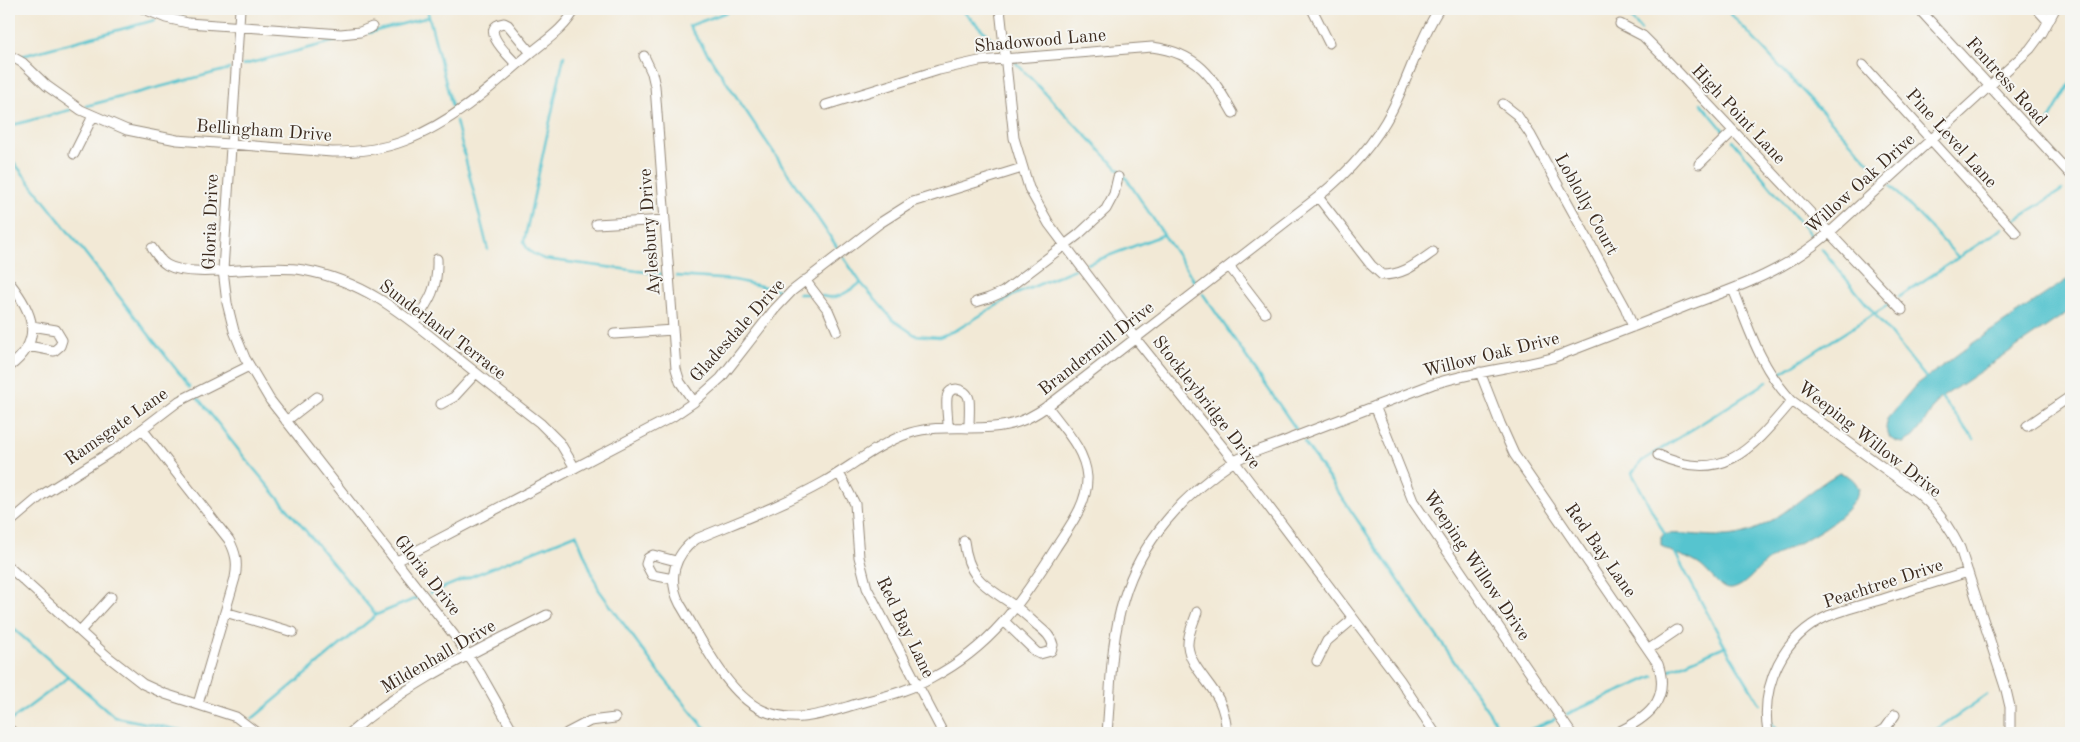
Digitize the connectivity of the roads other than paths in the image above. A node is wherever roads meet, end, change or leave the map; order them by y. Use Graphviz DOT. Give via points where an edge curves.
graph roads {
  1 [pos="144,9"];
  2 [pos="240,9"];
  3 [pos="575,9"];
  4 [pos="1000,9"];
  5 [pos="1312,9"];
  6 [pos="1439,9"];
  7 [pos="1920,9"];
  8 [pos="2037,9"];
  9 [pos="2055,9"];
  10 [pos="2048,21"];
  11 [pos="1620,24"];
  12 [pos="239,27"];
  13 [pos="372,27"];
  14 [pos="1330,44"];
  15 [pos="531,53"];
  16 [pos="9,55"];
  17 [pos="644,56"];
  18 [pos="1006,58"];
  19 [pos="517,65"];
  20 [pos="1863,65"];
  21 [pos="1990,86"];
  22 [pos="1503,104"];
  23 [pos="826,105"];
  24 [pos="1233,114"];
  25 [pos="93,116"];
  26 [pos="1733,131"];
  27 [pos="1931,139"];
  28 [pos="230,145"];
  29 [pos="74,154"];
  30 [pos="1699,164"];
  31 [pos="1022,168"];
  32 [pos="2071,175"];
  33 [pos="1118,177"];
  34 [pos="1318,197"];
  35 [pos="665,220"];
  36 [pos="596,224"];
  37 [pos="1829,233"];
  38 [pos="2016,233"];
  39 [pos="1064,245"];
  40 [pos="152,248"];
  41 [pos="1433,252"];
  42 [pos="437,259"];
  43 [pos="1228,266"];
  44 [pos="223,270"];
  45 [pos="805,280"];
  46 [pos="9,282"];
  47 [pos="1733,289"];
  48 [pos="976,302"];
  49 [pos="1902,310"];
  50 [pos="1265,313"];
  51 [pos="414,323"];
  52 [pos="32,326"];
  53 [pos="1633,327"];
  54 [pos="673,330"];
  55 [pos="837,331"];
  56 [pos="614,334"];
  57 [pos="1136,339"];
  58 [pos="28,346"];
  59 [pos="249,366"];
  60 [pos="9,367"];
  61 [pos="1480,372"];
  62 [pos="476,373"];
  63 [pos="2071,396"];
  64 [pos="317,397"];
  65 [pos="1792,401"];
  66 [pos="694,402"];
  67 [pos="440,404"];
  68 [pos="1047,406"];
  69 [pos="1375,406"];
  70 [pos="286,421"];
  71 [pos="948,426"];
  72 [pos="2028,426"];
  73 [pos="969,427"];
  74 [pos="142,429"];
  75 [pos="1658,455"];
  76 [pos="1234,461"];
  77 [pos="575,468"];
  78 [pos="839,473"];
  79 [pos="9,523"];
  80 [pos="964,541"];
  81 [pos="397,561"];
  82 [pos="675,565"];
  83 [pos="9,567"];
  84 [pos="1968,572"];
  85 [pos="673,579"];
  86 [pos="111,597"];
  87 [pos="1016,607"];
  88 [pos="225,612"];
  89 [pos="1197,612"];
  90 [pos="547,615"];
  91 [pos="1353,619"];
  92 [pos="1004,622"];
  93 [pos="1677,630"];
  94 [pos="80,631"];
  95 [pos="293,632"];
  96 [pos="1649,649"];
  97 [pos="469,655"];
  98 [pos="1317,661"];
  99 [pos="916,685"];
  100 [pos="198,704"];
  101 [pos="1894,715"];
  102 [pos="615,718"];
  103 [pos="9,728"];
  104 [pos="14,733"];
  105 [pos="257,733"];
  106 [pos="350,733"];
  107 [pos="514,733"];
  108 [pos="566,733"];
  109 [pos="943,733"];
  110 [pos="1107,733"];
  111 [pos="1227,733"];
  112 [pos="1434,733"];
  113 [pos="1570,733"];
  114 [pos="1616,733"];
  115 [pos="1768,733"];
  116 [pos="1878,733"];
  117 [pos="2010,733"];
  1 -- 12 [label="street" via="174,21"];
  2 -- 12 [label="street, Gloria Drive"];
  3 -- 15 [label="street, Bellingham Drive" via="569,20"];
  4 -- 18 [label="street, Stockleybridge Drive"];
  5 -- 14 [label="street"];
  6 -- 34 [label="street, Brandermill Drive" via="1383,126 1351,168"];
  7 -- 21 [label="street, Fentress Road"];
  8 -- 10 [label="street"];
  9 -- 10 [label="street, Willow Oak Drive"];
  10 -- 21 [label="street, Willow Oak Drive" via="2030,49"];
  11 -- 26 [label="street, High Point Lane" via="1643,36"];
  12 -- 13 [label="street" via="341,34"];
  12 -- 28 [label="street, Gloria Drive"];
  15 -- 19 [label="street, Bellingham Drive"];
  15 -- 19 [label="street" via="508,25 496,26 494,37"];
  16 -- 25 [label="street, Bellingham Drive" via="23,63 59,96"];
  17 -- 35 [label="street, Aylesbury Drive" via="655,86"];
  18 -- 23 [label="street, Shadowood Lane" via="959,64"];
  18 -- 24 [label="street, Shadowood Lane" via="1140,47 1174,51 1209,73"];
  18 -- 31 [label="street, Stockleybridge Drive" via="1014,138"];
  19 -- 28 [label="street, Bellingham Drive" via="444,121 424,133 394,144 356,152"];
  20 -- 27 [label="street, Pine Level Lane"];
  21 -- 27 [label="street, Willow Oak Drive"];
  21 -- 32 [label="street, Fentress Road"];
  22 -- 53 [label="street, Loblolly Court" via="1517,114 1530,134"];
  25 -- 28 [label="street, Bellingham Drive" via="145,135"];
  25 -- 29 [label="street"];
  26 -- 30 [label="street"];
  26 -- 37 [label="street, High Point Lane"];
  27 -- 37 [label="street, Willow Oak Drive"];
  27 -- 38 [label="street, Pine Level Lane"];
  28 -- 44 [label="street, Gloria Drive"];
  31 -- 39 [label="street, Stockleybridge Drive" via="1036,201"];
  31 -- 45 [label="street, Gladesdale Drive" via="913,202"];
  33 -- 39 [label="street" via="1106,209"];
  34 -- 41 [label="street" via="1382,275 1395,275"];
  34 -- 43 [label="street, Brandermill Drive"];
  35 -- 36 [label="street"];
  35 -- 54 [label="street, Aylesbury Drive"];
  37 -- 47 [label="street, Willow Oak Drive" via="1784,266"];
  37 -- 49 [label="street, High Point Lane"];
  39 -- 48 [label="street" via="1004,292"];
  39 -- 57 [label="street, Stockleybridge Drive"];
  40 -- 44 [label="street, Sunderland Terrace" via="165,264 177,269"];
  42 -- 51 [label="street" via="432,296"];
  43 -- 50 [label="street"];
  43 -- 57 [label="street, Brandermill Drive"];
  44 -- 51 [label="street, Sunderland Terrace" via="290,268 328,276 378,297"];
  44 -- 59 [label="street, Gloria Drive" via="234,331"];
  45 -- 55 [label="street" via="828,310"];
  45 -- 66 [label="street, Gladesdale Drive" via="783,300 721,378"];
  46 -- 52 [label="street" via="26,305"];
  47 -- 53 [label="street, Willow Oak Drive"];
  47 -- 65 [label="street, Weeping Willow Drive" via="1760,359"];
  51 -- 62 [label="street, Sunderland Terrace"];
  52 -- 58 [label="street"];
  52 -- 58 [label="street" via="56,330 62,340 54,351"];
  53 -- 61 [label="street, Willow Oak Drive" via="1552,358"];
  54 -- 56 [label="street"];
  54 -- 66 [label="street, Aylesbury Drive" via="676,370"];
  57 -- 68 [label="street, Brandermill Drive"];
  57 -- 76 [label="street, Stockleybridge Drive"];
  58 -- 60 [label="street"];
  59 -- 70 [label="street, Gloria Drive"];
  59 -- 74 [label="street, Ramsgate Lane" via="179,401"];
  61 -- 69 [label="street, Willow Oak Drive" via="1433,384"];
  61 -- 96 [label="street, Red Bay Lane" via="1514,454"];
  62 -- 67 [label="street" via="454,397"];
  62 -- 77 [label="street, Sunderland Terrace" via="556,438"];
  63 -- 72 [label="street"];
  64 -- 70 [label="street"];
  65 -- 75 [label="street" via="1753,445 1732,459 1714,465 1685,466"];
  65 -- 84 [label="street, Weeping Willow Drive" via="1932,505 1951,530"];
  66 -- 77 [label="street, Gladesdale Drive"];
  68 -- 73 [label="street, Brandermill Drive" via="1016,423"];
  68 -- 87 [label="street" via="1080,451 1087,477 1086,489 1072,523"];
  69 -- 76 [label="street, Willow Oak Drive"];
  69 -- 113 [label="street, Weeping Willow Drive" via="1413,501"];
  70 -- 81 [label="street, Gloria Drive"];
  71 -- 73 [label="street, Brandermill Drive"];
  71 -- 73 [label="street" via="948,392 961,389 969,399"];
  71 -- 78 [label="street, Brandermill Drive" via="899,437"];
  74 -- 79 [label="street, Ramsgate Lane" via="42,495"];
  74 -- 88 [label="street" via="233,547 237,569"];
  76 -- 91 [label="street, Stockleybridge Drive"];
  76 -- 110 [label="street, Willow Oak Drive" via="1180,504 1161,527 1133,575 1124,597 1114,642"];
  77 -- 81 [label="street, Gladesdale Drive"];
  78 -- 82 [label="street, Brandermill Drive" via="800,495 696,539"];
  78 -- 99 [label="street, Red Bay Lane" via="855,504 859,557 867,588"];
  80 -- 87 [label="street" via="968,561 980,582"];
  81 -- 97 [label="street, Gloria Drive"];
  82 -- 85 [label="street"];
  82 -- 85 [label="street" via="653,555 646,564 652,575"];
  83 -- 94 [label="street"];
  84 -- 115 [label="street, Peachtree Drive" via="1832,615 1802,634 1788,648 1770,681 1766,707"];
  84 -- 117 [label="street, Weeping Willow Drive" via="2006,690"];
  85 -- 99 [label="street" via="680,604 729,682 743,698 764,711 788,717 813,717"];
  86 -- 94 [label="street"];
  87 -- 92 [label="street"];
  87 -- 92 [label="street" via="1048,634 1053,645 1051,651 1036,652"];
  88 -- 95 [label="street"];
  88 -- 100 [label="street"];
  89 -- 111 [label="street" via="1188,649 1218,699"];
  90 -- 97 [label="street, Mildenhall Drive"];
  91 -- 98 [label="street" via="1327,641"];
  91 -- 112 [label="street, Stockleybridge Drive" via="1414,700"];
  92 -- 99 [label="street" via="966,656"];
  93 -- 96 [label="street"];
  94 -- 100 [label="street" via="143,684"];
  96 -- 114 [label="street, Red Bay Lane" via="1662,682 1658,700 1644,718"];
  97 -- 106 [label="street, Mildenhall Drive" via="397,696"];
  97 -- 107 [label="street, Gloria Drive"];
  99 -- 109 [label="street, Red Bay Lane"];
  100 -- 105 [label="street" via="244,720"];
  101 -- 116 [label="street" via="1885,729"];
  102 -- 108 [label="street" via="590,721"];
  103 -- 104 [label="street"];
}
